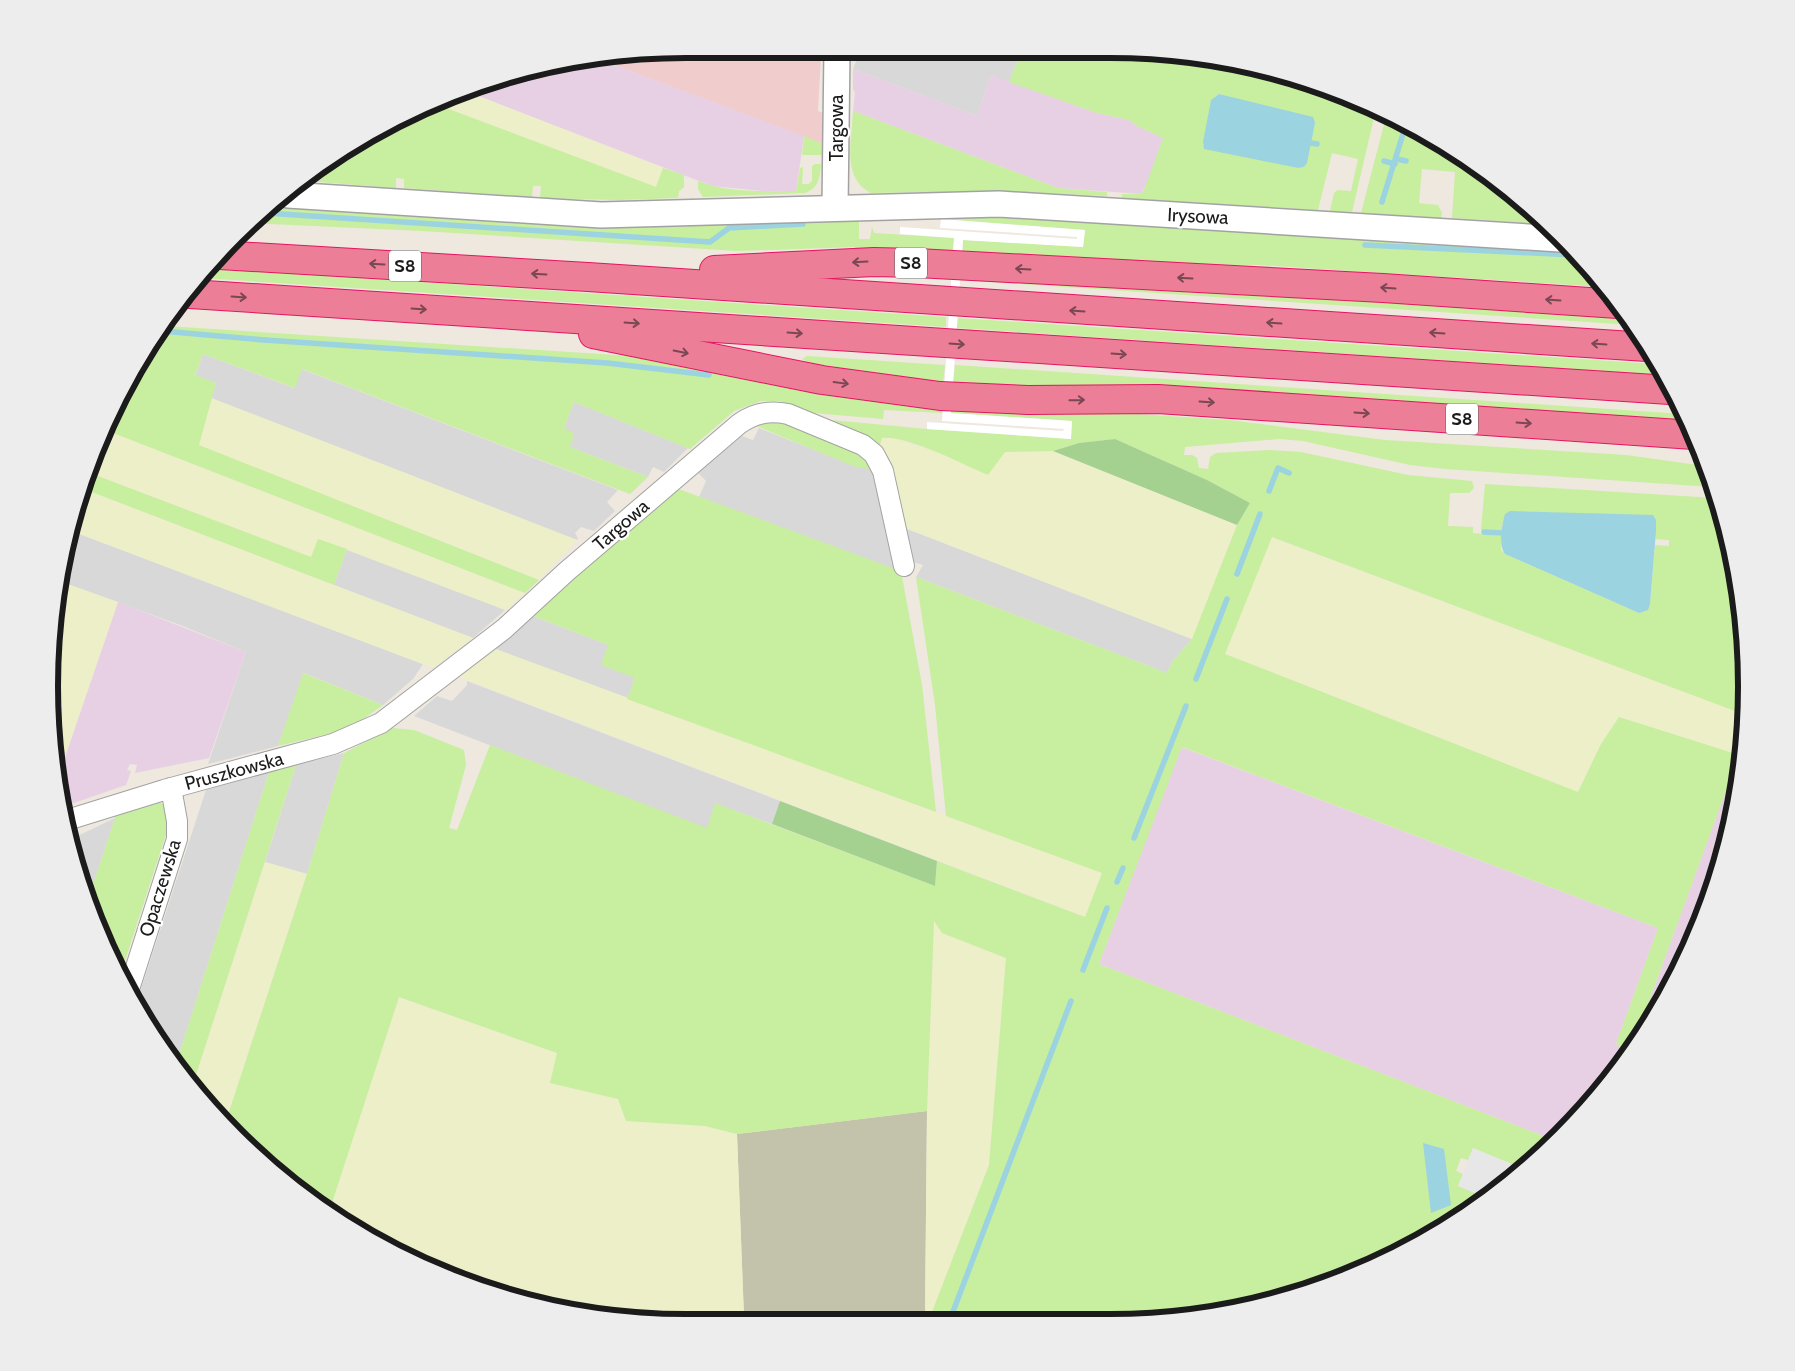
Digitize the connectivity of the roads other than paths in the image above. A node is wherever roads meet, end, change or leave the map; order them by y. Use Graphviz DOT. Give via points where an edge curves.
graph roads {
  1 [pos="837,58"];
  2 [pos="293,195"];
  3 [pos="835,207"];
  4 [pos="1551,238"];
  5 [pos="228,255"];
  6 [pos="588,277"];
  7 [pos="194,294"];
  8 [pos="1608,303"];
  9 [pos="496,314"];
  10 [pos="1638,346"];
  11 [pos="1663,390"];
  12 [pos="1610,429"];
  13 [pos="1685,434"];
  14 [pos="1692,450"];
  15 [pos="904,566"];
  16 [pos="399,709"];
  17 [pos="171,788"];
  18 [pos="72,818"];
  19 [pos="132,981"];
  1 -- 3 [label="street, Targowa"];
  2 -- 3 [label="street, Irysowa" via="602,215"];
  3 -- 4 [label="street, Irysowa" via="999,204"];
  6 -- 5 [label="highway, S8, one-way"];
  8 -- 6 [label="highway, S8, one-way" via="917,263 874,262"];
  10 -- 6 [label="highway, one-way"];
  7 -- 9 [label="highway, S8, one-way"];
  9 -- 11 [label="highway, one-way"];
  9 -- 12 [label="highway, S8, one-way" via="822,380 940,396 1028,400 1158,399"];
  12 -- 13 [label="highway, S8"];
  12 -- 14 [label="highway"];
  15 -- 16 [label="street, Targowa" via="883,471 877,458 863,445 788,414 764,412 743,421 504,629"];
  16 -- 17 [label="street, Pruszkowska" via="381,722 333,744"];
  17 -- 18 [label="street, Pruszkowska"];
  17 -- 19 [label="street, Opaczewska" via="178,836"];
}
